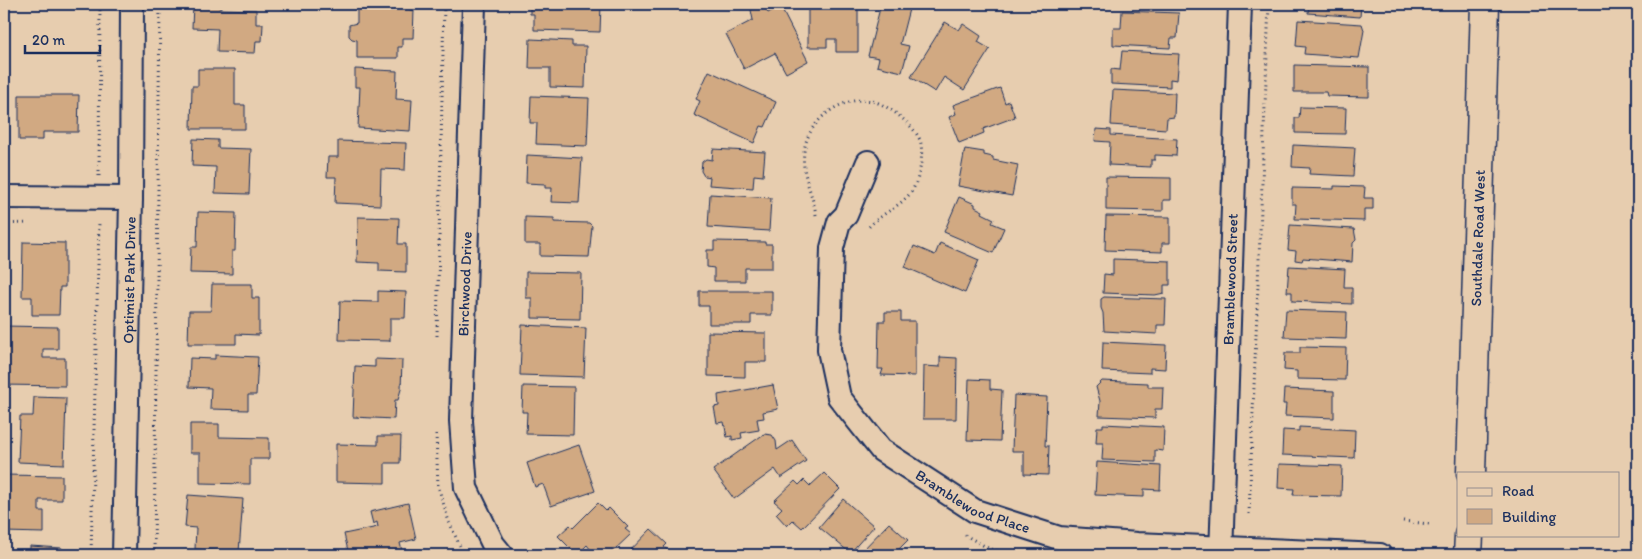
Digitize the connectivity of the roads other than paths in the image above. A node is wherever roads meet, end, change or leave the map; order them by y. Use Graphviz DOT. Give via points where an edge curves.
graph roads {
  1 [pos="132,4"];
  2 [pos="474,4"];
  3 [pos="1240,4"];
  4 [pos="1485,4"];
  5 [pos="868,162"];
  6 [pos="4,197"];
  7 [pos="131,198"];
  8 [pos="1471,472"];
  9 [pos="1469,536"];
  10 [pos="1221,552"];
  11 [pos="124,555"];
  12 [pos="502,555"];
  13 [pos="1380,555"];
  14 [pos="1468,555"];
  1 -- 7 [label="street, Optimist Park Drive"];
  2 -- 12 [label="street, Birchwood Drive" via="461,421 466,488 493,544"];
  3 -- 10 [label="street, Bramblewood Street"];
  4 -- 8 [label="main road, Southdale Road West"];
  5 -- 10 [label="street, Bramblewood Place" via="840,222 832,248 829,350 838,397 880,450 975,511 1059,538"];
  6 -- 7 [label="street"];
  7 -- 11 [label="street, Optimist Park Drive"];
  9 -- 14 [label="main road"];
  10 -- 13 [label="street, Bramblewood Place"];
}
